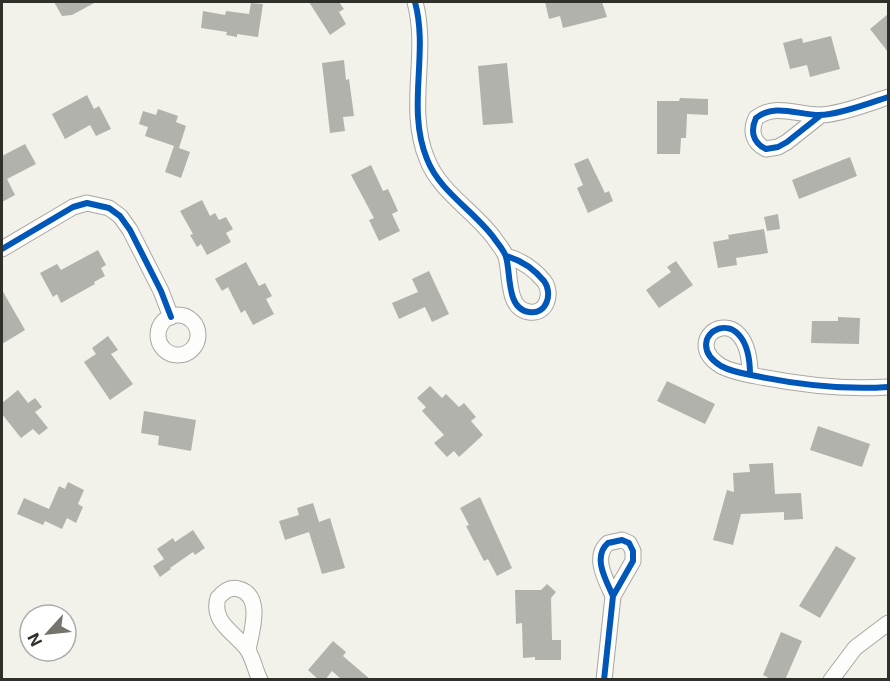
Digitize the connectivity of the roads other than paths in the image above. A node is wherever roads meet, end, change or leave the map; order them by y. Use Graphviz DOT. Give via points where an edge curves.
graph roads {
  1 [pos="415,2"];
  2 [pos="888,98"];
  3 [pos="821,115"];
  4 [pos="2,249"];
  5 [pos="506,256"];
  6 [pos="171,317"];
  7 [pos="750,375"];
  8 [pos="888,387"];
  9 [pos="613,596"];
  10 [pos="888,623"];
  11 [pos="248,650"];
  12 [pos="260,680"];
  13 [pos="604,680"];
  14 [pos="831,680"];
  1 -- 5 [label="street" via="420,35 417,126 427,160 442,183 489,231"];
  2 -- 3 [label="street"];
  4 -- 6 [label="street" via="73,207 101,205 126,222"];
  7 -- 8 [label="street" via="836,388"];
  9 -- 13 [label="street"];
  10 -- 14 [label="street" via="855,648"];
  11 -- 12 [label="street"];
}
